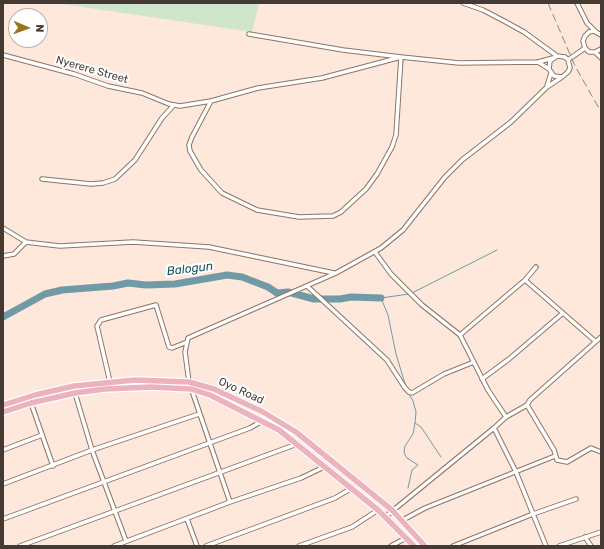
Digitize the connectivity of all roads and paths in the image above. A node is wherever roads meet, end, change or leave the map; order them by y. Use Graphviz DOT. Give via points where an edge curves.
graph roads {
  1 [pos="463,3"];
  2 [pos="577,3"];
  3 [pos="587,23"];
  4 [pos="600,33"];
  5 [pos="250,34"];
  6 [pos="586,34"];
  7 [pos="585,48"];
  8 [pos="601,49"];
  9 [pos="595,52"];
  10 [pos="3,55"];
  11 [pos="401,57"];
  12 [pos="555,57"];
  13 [pos="601,58"];
  14 [pos="568,60"];
  15 [pos="538,62"];
  16 [pos="550,71"];
  17 [pos="562,77"];
  18 [pos="547,87"];
  19 [pos="210,101"];
  20 [pos="174,105"];
  21 [pos="42,179"];
  22 [pos="3,228"];
  23 [pos="26,242"];
  24 [pos="374,252"];
  25 [pos="3,256"];
  26 [pos="536,267"];
  27 [pos="336,273"];
  28 [pos="525,280"];
  29 [pos="307,286"];
  30 [pos="563,313"];
  31 [pos="460,335"];
  32 [pos="601,337"];
  33 [pos="595,341"];
  34 [pos="188,342"];
  35 [pos="474,362"];
  36 [pos="482,379"];
  37 [pos="110,382"];
  38 [pos="189,382"];
  39 [pos="191,389"];
  40 [pos="75,393"];
  41 [pos="31,403"];
  42 [pos="3,405"];
  43 [pos="527,405"];
  44 [pos="3,412"];
  45 [pos="199,414"];
  46 [pos="506,417"];
  47 [pos="263,421"];
  48 [pos="494,428"];
  49 [pos="42,435"];
  50 [pos="208,442"];
  51 [pos="298,444"];
  52 [pos="3,450"];
  53 [pos="92,450"];
  54 [pos="601,452"];
  55 [pos="555,456"];
  56 [pos="52,466"];
  57 [pos="324,467"];
  58 [pos="220,472"];
  59 [pos="516,472"];
  60 [pos="103,481"];
  61 [pos="3,484"];
  62 [pos="352,488"];
  63 [pos="576,499"];
  64 [pos="230,502"];
  65 [pos="378,510"];
  66 [pos="392,510"];
  67 [pos="115,512"];
  68 [pos="533,514"];
  69 [pos="385,517"];
  70 [pos="3,519"];
  71 [pos="187,519"];
  72 [pos="401,521"];
  73 [pos="601,532"];
  74 [pos="585,537"];
  75 [pos="406,538"];
  76 [pos="126,541"];
  77 [pos="20,546"];
  78 [pos="114,546"];
  79 [pos="197,546"];
  80 [pos="206,546"];
  81 [pos="299,546"];
  82 [pos="390,546"];
  83 [pos="414,546"];
  84 [pos="425,546"];
  85 [pos="453,546"];
  86 [pos="546,546"];
  87 [pos="559,546"];
  88 [pos="591,546"];
  1 -- 12 [label="street" via="483,10 524,32"];
  2 -- 3 [label="street"];
  3 -- 4 [label="street"];
  3 -- 6 [label="street"];
  4 -- 6 [label="street" via="592,31"];
  5 -- 11 [label="street"];
  6 -- 7 [label="street" via="583,41"];
  7 -- 9 [label="street" via="589,52"];
  7 -- 14 [label="street"];
  8 -- 9 [label="street"];
  9 -- 13 [label="street"];
  10 -- 20 [label="street, Nyerere Street" via="108,86 142,93"];
  11 -- 15 [label="street" via="458,63"];
  11 -- 19 [label="street" via="322,78 258,88"];
  11 -- 19 [label="street" via="397,126 392,147 366,189 333,216 299,217 262,211 222,193 201,170 189,145"];
  12 -- 14 [label="street" via="561,56"];
  12 -- 15 [label="street"];
  12 -- 16 [label="street" via="550,61"];
  14 -- 17 [label="street" via="568,72"];
  15 -- 16 [label="street"];
  16 -- 17 [label="street" via="554,76"];
  16 -- 18 [label="street"];
  17 -- 18 [label="street"];
  18 -- 24 [label="street" via="511,122 444,177 403,230"];
  19 -- 20 [label="street"];
  20 -- 21 [label="street" via="162,118 135,160 115,179 91,184"];
  22 -- 23 [label="street"];
  23 -- 25 [label="street" via="14,254"];
  23 -- 27 [label="street" via="60,246 133,242 209,247"];
  24 -- 27 [label="street"];
  24 -- 31 [label="street" via="422,306"];
  26 -- 28 [label="street"];
  27 -- 29 [label="street"];
  28 -- 30 [label="street"];
  28 -- 31 [label="street"];
  29 -- 34 [label="street" via="188,338"];
  29 -- 35 [label="street" via="387,360 407,390 412,393 444,374"];
  30 -- 33 [label="street"];
  30 -- 36 [label="street"];
  31 -- 35 [label="street"];
  32 -- 33 [label="street"];
  33 -- 43 [label="street"];
  34 -- 37 [label="street" via="169,347 156,305 101,320 97,326"];
  34 -- 38 [label="street" via="185,364"];
  35 -- 36 [label="street"];
  36 -- 46 [label="street"];
  37 -- 38 [label="main road, Oyo Road"];
  37 -- 42 [label="main road, Oyo Road" via="35,394"];
  38 -- 39 [label="street"];
  38 -- 66 [label="main road, Oyo Road" via="229,395 283,423"];
  39 -- 40 [label="main road, Oyo Road" via="151,387"];
  39 -- 45 [label="street"];
  39 -- 47 [label="main road, Oyo Road" via="210,395"];
  40 -- 41 [label="main road, Oyo Road"];
  40 -- 53 [label="street"];
  41 -- 44 [label="main road, Oyo Road"];
  41 -- 49 [label="street"];
  43 -- 46 [label="street"];
  43 -- 55 [label="street" via="554,450"];
  45 -- 50 [label="street"];
  45 -- 53 [label="street"];
  46 -- 48 [label="street"];
  47 -- 50 [label="street"];
  47 -- 51 [label="main road, Oyo Road"];
  48 -- 59 [label="street"];
  48 -- 66 [label="street"];
  49 -- 52 [label="street"];
  49 -- 56 [label="street"];
  50 -- 58 [label="street"];
  50 -- 60 [label="street"];
  51 -- 57 [label="main road, Oyo Road"];
  51 -- 58 [label="street"];
  53 -- 56 [label="street"];
  53 -- 60 [label="street"];
  54 -- 55 [label="street" via="588,449 564,462 557,460"];
  55 -- 59 [label="street"];
  56 -- 61 [label="street"];
  57 -- 62 [label="main road, Oyo Road"];
  57 -- 64 [label="street" via="301,478"];
  58 -- 64 [label="street"];
  58 -- 67 [label="street"];
  59 -- 68 [label="street"];
  59 -- 72 [label="street" via="425,508"];
  60 -- 67 [label="street"];
  60 -- 70 [label="street"];
  62 -- 65 [label="main road, Oyo Road"];
  62 -- 80 [label="street" via="335,498"];
  63 -- 68 [label="street"];
  64 -- 71 [label="street"];
  65 -- 69 [label="main road, Oyo Road"];
  65 -- 81 [label="street" via="352,527"];
  66 -- 69 [label="street"];
  66 -- 72 [label="main road, Oyo Road"];
  67 -- 76 [label="street"];
  67 -- 77 [label="street"];
  68 -- 85 [label="street"];
  68 -- 86 [label="street"];
  69 -- 75 [label="main road, Oyo Road"];
  71 -- 76 [label="street"];
  71 -- 79 [label="street"];
  72 -- 84 [label="main road, Oyo Road"];
  73 -- 74 [label="street"];
  74 -- 87 [label="street"];
  74 -- 88 [label="street"];
  75 -- 82 [label="street"];
  75 -- 83 [label="main road, Oyo Road"];
  76 -- 78 [label="street"];
}
